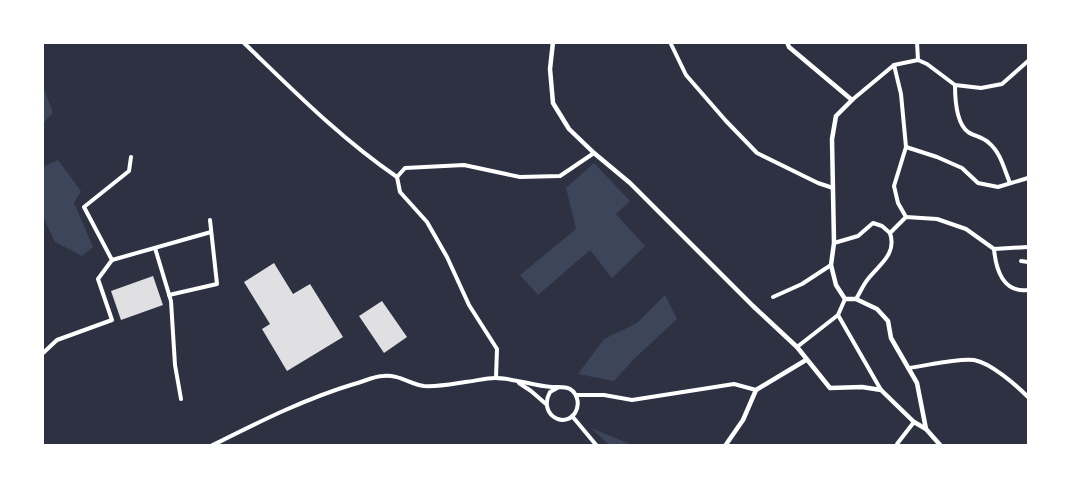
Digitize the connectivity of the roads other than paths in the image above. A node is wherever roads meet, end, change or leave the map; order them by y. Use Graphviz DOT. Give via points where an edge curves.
graph roads {
  1 [pos="243,42"];
  2 [pos="547,42"];
  3 [pos="670,42"];
  4 [pos="787,42"];
  5 [pos="917,42"];
  6 [pos="552,44"];
  7 [pos="918,60"];
  8 [pos="1028,61"];
  9 [pos="894,65"];
  10 [pos="955,85"];
  11 [pos="852,100"];
  12 [pos="906,147"];
  13 [pos="594,154"];
  14 [pos="131,157"];
  15 [pos="397,177"];
  16 [pos="1028,178"];
  17 [pos="1010,183"];
  18 [pos="833,188"];
  19 [pos="906,217"];
  20 [pos="210,220"];
  21 [pos="211,232"];
  22 [pos="890,233"];
  23 [pos="834,244"];
  24 [pos="1028,247"];
  25 [pos="155,248"];
  26 [pos="994,249"];
  27 [pos="112,260"];
  28 [pos="1021,261"];
  29 [pos="1028,262"];
  30 [pos="831,265"];
  31 [pos="1028,290"];
  32 [pos="169,295"];
  33 [pos="772,297"];
  34 [pos="845,299"];
  35 [pos="856,299"];
  36 [pos="838,315"];
  37 [pos="796,347"];
  38 [pos="42,354"];
  39 [pos="806,360"];
  40 [pos="908,368"];
  41 [pos="496,378"];
  42 [pos="517,382"];
  43 [pos="559,387"];
  44 [pos="756,390"];
  45 [pos="881,390"];
  46 [pos="576,395"];
  47 [pos="1028,397"];
  48 [pos="181,399"];
  49 [pos="546,404"];
  50 [pos="572,416"];
  51 [pos="914,422"];
  52 [pos="926,429"];
  53 [pos="897,444"];
  54 [pos="211,446"];
  55 [pos="597,446"];
  56 [pos="725,446"];
  57 [pos="941,446"];
  1 -- 15 [label="street" via="327,123"];
  2 -- 6 [label="street"];
  3 -- 18 [label="street" via="686,75 757,153"];
  4 -- 11 [label="street"];
  5 -- 7 [label="street"];
  6 -- 13 [label="street" via="553,102 569,129"];
  7 -- 9 [label="street"];
  7 -- 10 [label="street"];
  8 -- 10 [label="street" via="1002,84 981,88"];
  9 -- 11 [label="street"];
  9 -- 12 [label="street" via="901,94"];
  10 -- 17 [label="street" via="954,101 966,131 988,141 999,154"];
  11 -- 18 [label="street" via="836,116 832,139"];
  12 -- 17 [label="street" via="962,168 978,183 998,187"];
  12 -- 19 [label="street" via="894,186"];
  13 -- 15 [label="street" via="560,176 520,176 464,165 405,168"];
  13 -- 37 [label="street" via="630,183"];
  14 -- 27 [label="street" via="129,171 84,207"];
  15 -- 41 [label="street" via="400,192 427,222 469,305 497,349"];
  16 -- 17 [label="street"];
  18 -- 23 [label="street"];
  19 -- 22 [label="street"];
  19 -- 26 [label="street" via="937,220 966,229"];
  20 -- 21 [label="street"];
  21 -- 25 [label="street"];
  21 -- 32 [label="street" via="217,284"];
  22 -- 23 [label="street" via="873,223 858,236"];
  22 -- 35 [label="street" via="893,242 888,256"];
  23 -- 30 [label="street"];
  24 -- 26 [label="street"];
  25 -- 27 [label="street"];
  25 -- 32 [label="street"];
  26 -- 31 [label="street" via="1002,278 1019,291"];
  27 -- 38 [label="street" via="98,279 112,320 57,340"];
  28 -- 29 [label="street"];
  30 -- 33 [label="street" via="802,284"];
  30 -- 34 [label="street" via="836,285"];
  32 -- 48 [label="street"];
  34 -- 35 [label="street"];
  34 -- 36 [label="street"];
  35 -- 40 [label="street" via="877,309 888,321 891,338"];
  36 -- 37 [label="street"];
  36 -- 45 [label="street"];
  37 -- 39 [label="street"];
  39 -- 44 [label="street"];
  39 -- 45 [label="street" via="830,388"];
  40 -- 47 [label="street" via="974,360 986,364"];
  40 -- 52 [label="street" via="917,383"];
  41 -- 42 [label="street"];
  41 -- 54 [label="street" via="423,386 383,376 303,402"];
  42 -- 43 [label="street"];
  42 -- 49 [label="street"];
  43 -- 46 [label="street" via="568,388"];
  43 -- 49 [label="street" via="550,392"];
  44 -- 46 [label="street" via="734,384 632,400"];
  44 -- 56 [label="street" via="743,420"];
  45 -- 51 [label="street"];
  46 -- 50 [label="street" via="578,407"];
  49 -- 50 [label="street" via="548,412 556,418"];
  50 -- 55 [label="street"];
  51 -- 52 [label="street"];
  51 -- 53 [label="street"];
  52 -- 57 [label="street"];
}
